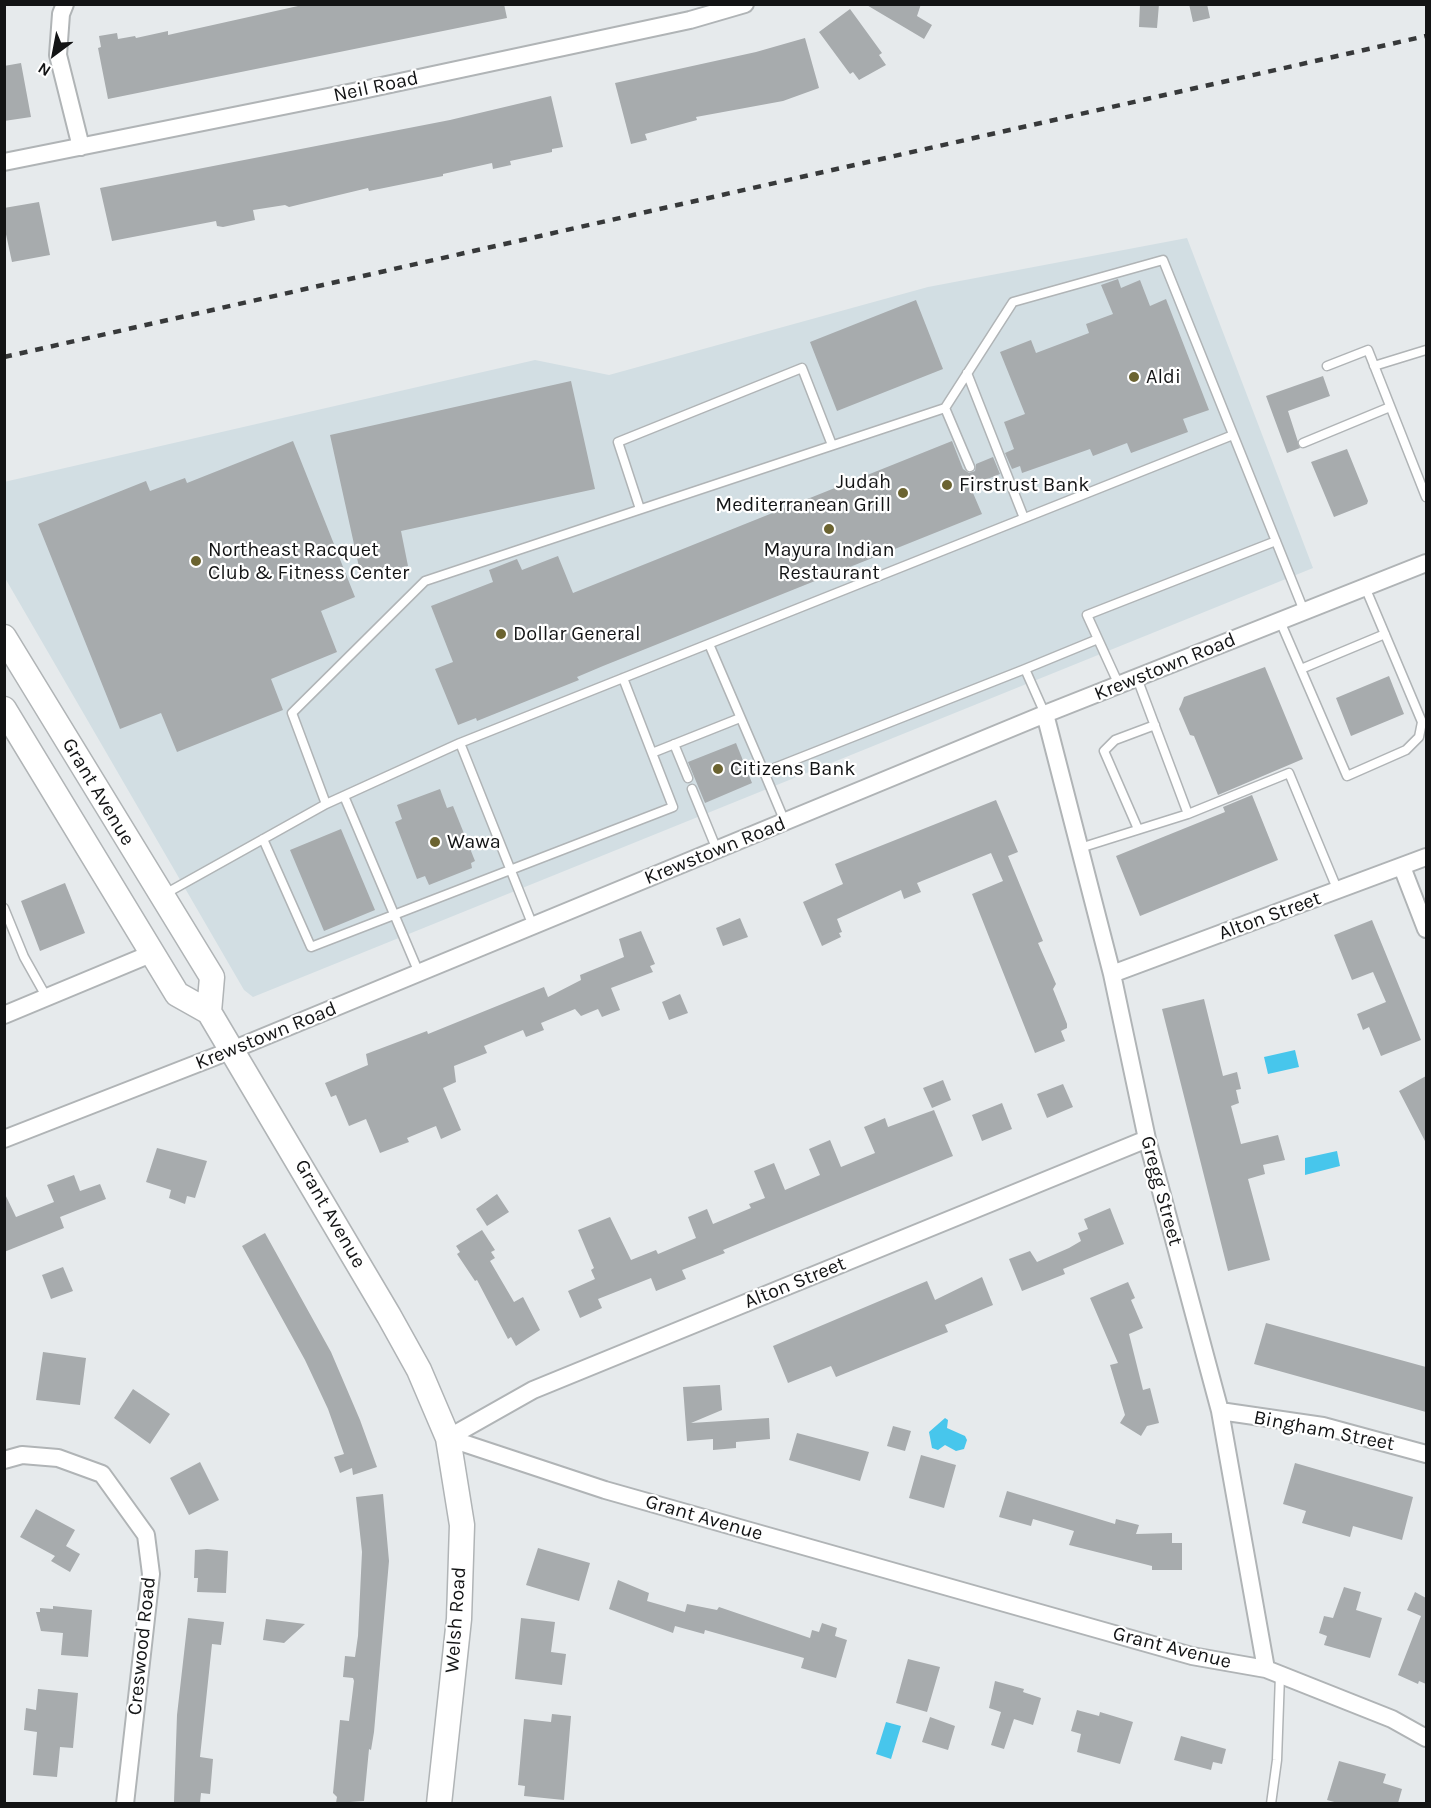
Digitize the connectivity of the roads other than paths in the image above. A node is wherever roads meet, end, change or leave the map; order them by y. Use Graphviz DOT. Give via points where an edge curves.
graph roads {
  1 [pos="65,4"];
  2 [pos="745,4"];
  3 [pos="81,147"];
  4 [pos="4,162"];
  5 [pos="1426,350"];
  6 [pos="1327,366"];
  7 [pos="1374,366"];
  8 [pos="967,373"];
  9 [pos="1390,406"];
  10 [pos="945,408"];
  11 [pos="1233,435"];
  12 [pos="1303,443"];
  13 [pos="832,445"];
  14 [pos="970,467"];
  15 [pos="1426,496"];
  16 [pos="640,509"];
  17 [pos="1024,518"];
  18 [pos="1276,541"];
  19 [pos="1426,563"];
  20 [pos="1365,588"];
  21 [pos="1304,611"];
  22 [pos="1280,621"];
  23 [pos="1385,634"];
  24 [pos="4,637"];
  25 [pos="1098,639"];
  26 [pos="709,644"];
  27 [pos="1025,669"];
  28 [pos="1301,669"];
  29 [pos="623,678"];
  30 [pos="1137,678"];
  31 [pos="1119,685"];
  32 [pos="4,709"];
  33 [pos="1045,714"];
  34 [pos="740,718"];
  35 [pos="1155,724"];
  36 [pos="460,743"];
  37 [pos="674,744"];
  38 [pos="652,753"];
  39 [pos="764,772"];
  40 [pos="687,778"];
  41 [pos="692,789"];
  42 [pos="344,796"];
  43 [pos="326,804"];
  44 [pos="1188,814"];
  45 [pos="785,822"];
  46 [pos="1138,829"];
  47 [pos="263,839"];
  48 [pos="1080,848"];
  49 [pos="717,850"];
  50 [pos="1426,857"];
  51 [pos="1402,867"];
  52 [pos="511,871"];
  53 [pos="1338,891"];
  54 [pos="161,896"];
  55 [pos="4,908"];
  56 [pos="394,915"];
  57 [pos="533,926"];
  58 [pos="1426,929"];
  59 [pos="153,953"];
  60 [pos="419,973"];
  61 [pos="1112,974"];
  62 [pos="48,999"];
  63 [pos="209,1012"];
  64 [pos="4,1015"];
  65 [pos="232,1050"];
  66 [pos="1147,1138"];
  67 [pos="4,1139"];
  68 [pos="1220,1411"];
  69 [pos="448,1438"];
  70 [pos="1426,1454"];
  71 [pos="4,1460"];
  72 [pos="1273,1672"];
  73 [pos="1426,1738"];
  74 [pos="125,1803"];
  75 [pos="439,1803"];
  76 [pos="1271,1803"];
  1 -- 3 [label="street" via="58,55"];
  2 -- 3 [label="street, Neil Road" via="667,25"];
  3 -- 4 [label="street, Neil Road"];
  5 -- 7 [label="lane"];
  6 -- 7 [label="lane" via="1368,350"];
  7 -- 9 [label="lane"];
  8 -- 10 [label="lane"];
  8 -- 11 [label="lane" via="1013,302 1163,260"];
  8 -- 17 [label="lane"];
  9 -- 12 [label="lane"];
  9 -- 15 [label="lane"];
  10 -- 13 [label="lane"];
  10 -- 14 [label="lane"];
  11 -- 17 [label="lane"];
  11 -- 18 [label="lane"];
  13 -- 16 [label="lane"];
  13 -- 16 [label="lane" via="802,368 618,442"];
  16 -- 43 [label="lane" via="425,581 292,713"];
  17 -- 26 [label="lane"];
  18 -- 21 [label="lane"];
  18 -- 25 [label="lane" via="1087,615"];
  19 -- 20 [label="street, Krewstown Road"];
  20 -- 21 [label="street, Krewstown Road"];
  20 -- 23 [label="lane"];
  21 -- 22 [label="street, Krewstown Road"];
  22 -- 28 [label="lane"];
  22 -- 30 [label="street, Krewstown Road"];
  23 -- 28 [label="lane"];
  23 -- 28 [label="lane" via="1422,722 1419,737 1406,750 1347,776"];
  24 -- 54 [label="main road, Grant Avenue"];
  25 -- 27 [label="lane"];
  25 -- 31 [label="lane"];
  26 -- 29 [label="lane"];
  26 -- 34 [label="lane"];
  27 -- 33 [label="lane"];
  27 -- 39 [label="lane"];
  29 -- 36 [label="lane"];
  29 -- 38 [label="lane"];
  30 -- 31 [label="street, Krewstown Road"];
  30 -- 35 [label="lane"];
  31 -- 33 [label="street, Krewstown Road"];
  32 -- 59 [label="main road, Grant Avenue"];
  33 -- 45 [label="street, Krewstown Road"];
  33 -- 48 [label="street, Gregg Street"];
  34 -- 37 [label="lane"];
  34 -- 39 [label="lane"];
  35 -- 44 [label="lane"];
  35 -- 46 [label="lane" via="1115,740 1104,751"];
  36 -- 42 [label="lane"];
  36 -- 52 [label="lane"];
  37 -- 38 [label="lane"];
  37 -- 40 [label="lane"];
  38 -- 52 [label="lane" via="673,807"];
  39 -- 45 [label="lane"];
  41 -- 49 [label="lane"];
  42 -- 43 [label="lane"];
  42 -- 56 [label="lane"];
  43 -- 47 [label="lane"];
  44 -- 46 [label="lane"];
  44 -- 53 [label="lane" via="1289,773"];
  45 -- 49 [label="street, Krewstown Road"];
  46 -- 48 [label="lane"];
  47 -- 54 [label="lane"];
  47 -- 56 [label="lane" via="310,947"];
  48 -- 61 [label="street, Gregg Street"];
  49 -- 57 [label="street, Krewstown Road"];
  50 -- 51 [label="street, Alton Street"];
  51 -- 53 [label="street, Alton Street"];
  51 -- 58 [label="street"];
  52 -- 56 [label="lane"];
  52 -- 57 [label="lane"];
  53 -- 61 [label="street, Alton Street"];
  54 -- 63 [label="main road, Grant Avenue" via="212,977"];
  55 -- 62 [label="lane" via="24,957"];
  56 -- 60 [label="lane"];
  57 -- 60 [label="street, Krewstown Road"];
  59 -- 62 [label="street"];
  59 -- 63 [label="main road, Grant Avenue" via="177,994"];
  60 -- 65 [label="street, Krewstown Road"];
  61 -- 66 [label="street, Gregg Street"];
  62 -- 64 [label="street"];
  63 -- 65 [label="main road, Grant Avenue"];
  65 -- 67 [label="street, Krewstown Road"];
  65 -- 69 [label="main road, Grant Avenue" via="389,1316 419,1370"];
  66 -- 68 [label="street, Gregg Street"];
  66 -- 69 [label="street, Alton Street" via="533,1390"];
  68 -- 70 [label="street, Bingham Street" via="1323,1426"];
  68 -- 72 [label="street, Gregg Street"];
  69 -- 72 [label="street, Grant Avenue" via="628,1497 1192,1656"];
  69 -- 75 [label="main road, Welsh Road" via="462,1525 459,1619"];
  71 -- 74 [label="street, Creswood Road" via="22,1455 58,1458 102,1474 146,1535 151,1574"];
  72 -- 73 [label="street, Grant Avenue" via="1392,1719"];
  72 -- 76 [label="lane" via="1277,1760"];
}
